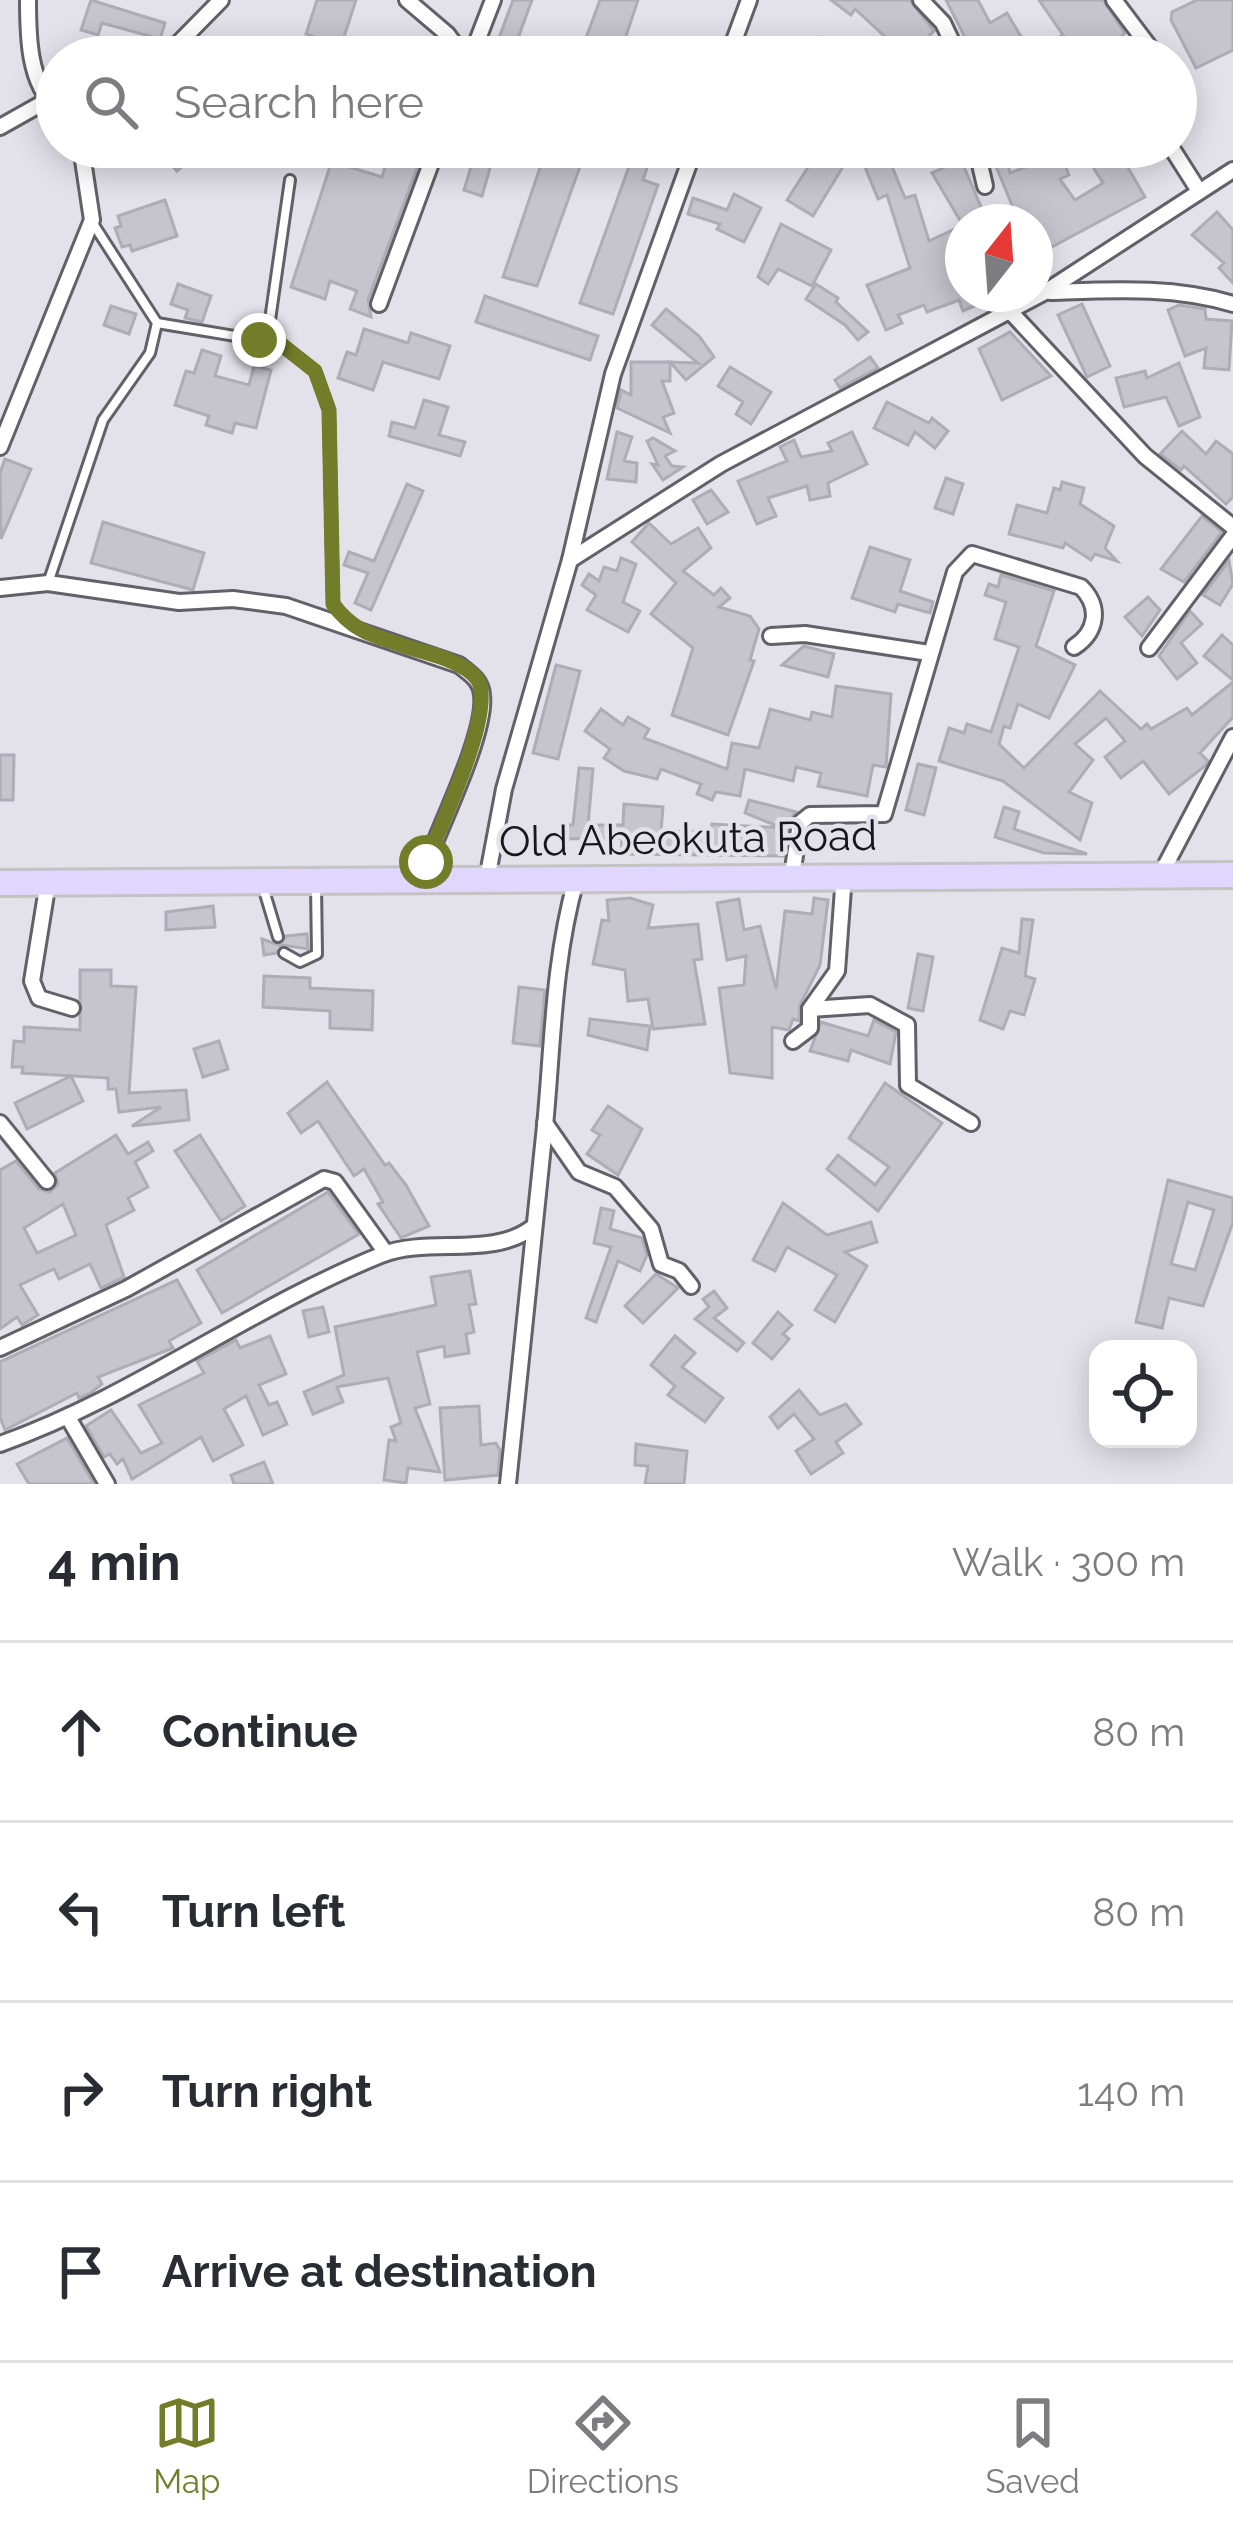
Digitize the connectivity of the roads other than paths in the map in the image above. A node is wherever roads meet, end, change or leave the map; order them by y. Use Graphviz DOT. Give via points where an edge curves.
graph roads {
  1 [pos="28,0"];
  2 [pos="221,0"];
  3 [pos="407,0"];
  4 [pos="494,0"];
  5 [pos="749,0"];
  6 [pos="921,0"];
  7 [pos="1114,0"];
  8 [pos="186,36"];
  9 [pos="445,36"];
  10 [pos="477,36"];
  11 [pos="736,36"];
  12 [pos="950,36"];
  13 [pos="1141,36"];
  14 [pos="36,67"];
  15 [pos="36,111"];
  16 [pos="0,128"];
  17 [pos="84,168"];
  18 [pos="429,168"];
  19 [pos="687,168"];
  20 [pos="981,168"];
  21 [pos="1180,168"];
  22 [pos="1233,170"];
  23 [pos="290,180"];
  24 [pos="985,185"];
  25 [pos="1199,191"];
  26 [pos="92,220"];
  27 [pos="1053,287"];
  28 [pos="1053,292"];
  29 [pos="379,304"];
  30 [pos="1233,304"];
  31 [pos="1000,312"];
  32 [pos="1011,312"];
  33 [pos="157,323"];
  34 [pos="268,334"];
  35 [pos="0,446"];
  36 [pos="1233,527"];
  37 [pos="1233,536"];
  38 [pos="570,560"];
  39 [pos="48,583"];
  40 [pos="0,588"];
  41 [pos="350,627"];
  42 [pos="771,636"];
  43 [pos="1074,647"];
  44 [pos="1149,648"];
  45 [pos="929,653"];
  46 [pos="1233,737"];
  47 [pos="1161,874"];
  48 [pos="792,875"];
  49 [pos="844,875"];
  50 [pos="1233,875"];
  51 [pos="421,877"];
  52 [pos="316,878"];
  53 [pos="261,879"];
  54 [pos="488,879"];
  55 [pos="576,880"];
  56 [pos="48,882"];
  57 [pos="0,883"];
  58 [pos="278,938"];
  59 [pos="284,952"];
  60 [pos="72,1008"];
  61 [pos="810,1009"];
  62 [pos="793,1041"];
  63 [pos="0,1123"];
  64 [pos="545,1123"];
  65 [pos="971,1123"];
  66 [pos="47,1181"];
  67 [pos="533,1227"];
  68 [pos="386,1252"];
  69 [pos="691,1286"];
  70 [pos="0,1348"];
  71 [pos="69,1419"];
  72 [pos="0,1444"];
  73 [pos="107,1484"];
  74 [pos="508,1484"];
  1 -- 14 [label="street"];
  2 -- 8 [label="street"];
  3 -- 9 [label="street"];
  4 -- 10 [label="street"];
  5 -- 11 [label="street"];
  6 -- 12 [label="street"];
  7 -- 13 [label="street"];
  15 -- 16 [label="street"];
  17 -- 26 [label="street"];
  18 -- 29 [label="street"];
  19 -- 38 [label="street" via="613,374"];
  20 -- 24 [label="street"];
  21 -- 25 [label="street"];
  22 -- 25 [label="street"];
  23 -- 34 [label="lane"];
  25 -- 27 [label="street"];
  26 -- 33 [label="lane"];
  26 -- 35 [label="street"];
  28 -- 30 [label="street" via="1202,295"];
  31 -- 38 [label="street" via="721,464"];
  32 -- 36 [label="street" via="1145,456"];
  33 -- 34 [label="lane" via="259,340"];
  33 -- 39 [label="lane" via="150,353 103,420"];
  34 -- 41 [label="lane" via="315,371 329,410 333,604"];
  37 -- 44 [label="street"];
  38 -- 54 [label="street" via="504,789"];
  39 -- 40 [label="street"];
  39 -- 41 [label="street" via="179,602 286,606"];
  41 -- 51 [label="street" via="459,665 482,694 479,723"];
  42 -- 45 [label="street"];
  43 -- 45 [label="street" via="1096,614 1081,587 972,554 955,572"];
  45 -- 48 [label="street" via="884,814 810,815 800,823"];
  46 -- 47 [label="street"];
  47 -- 49 [label="highway, Old Abeokuta Road"];
  47 -- 50 [label="highway, Old Abeokuta Road"];
  48 -- 49 [label="highway, Old Abeokuta Road"];
  48 -- 55 [label="highway, Old Abeokuta Road"];
  49 -- 61 [label="street" via="837,971"];
  51 -- 52 [label="highway, Old Abeokuta Road"];
  51 -- 54 [label="highway, Old Abeokuta Road"];
  52 -- 53 [label="highway, Old Abeokuta Road"];
  52 -- 59 [label="lane" via="317,954 300,962"];
  53 -- 56 [label="highway, Old Abeokuta Road"];
  53 -- 58 [label="lane"];
  54 -- 55 [label="highway, Old Abeokuta Road"];
  55 -- 64 [label="street" via="558,945"];
  56 -- 57 [label="highway, Old Abeokuta Road"];
  56 -- 60 [label="street" via="32,981 39,998"];
  61 -- 62 [label="street" via="810,1028"];
  61 -- 65 [label="street" via="870,1005 907,1025 908,1085"];
  63 -- 66 [label="street"];
  64 -- 67 [label="street"];
  64 -- 69 [label="street" via="579,1172 615,1187 651,1229 661,1264 680,1270"];
  67 -- 68 [label="street" via="504,1240"];
  67 -- 74 [label="street"];
  68 -- 70 [label="street" via="335,1182 324,1179"];
  68 -- 71 [label="street"];
  71 -- 72 [label="street"];
  71 -- 73 [label="street"];
}
